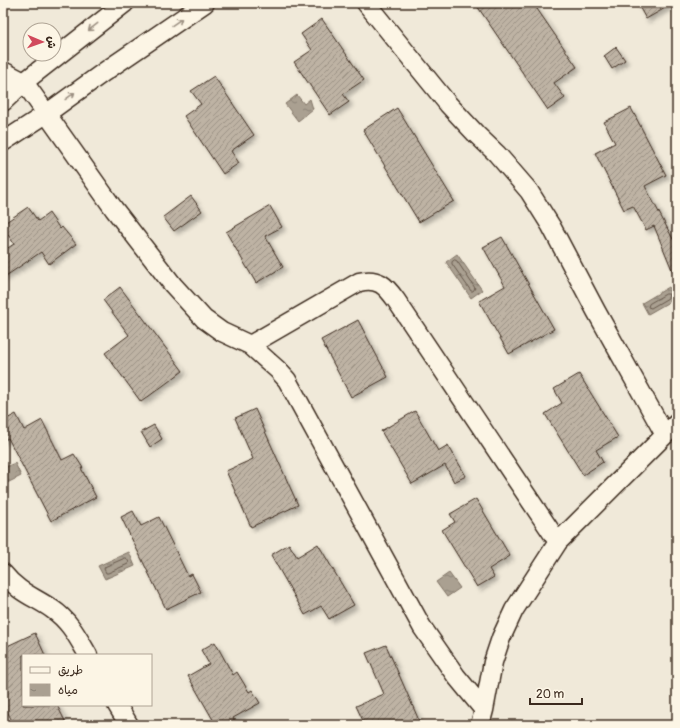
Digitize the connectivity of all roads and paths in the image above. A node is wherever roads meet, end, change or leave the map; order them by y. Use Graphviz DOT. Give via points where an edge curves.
graph roads {
  1 [pos="124,3"];
  2 [pos="205,3"];
  3 [pos="366,3"];
  4 [pos="3,71"];
  5 [pos="24,82"];
  6 [pos="3,102"];
  7 [pos="46,114"];
  8 [pos="3,142"];
  9 [pos="250,345"];
  10 [pos="671,429"];
  11 [pos="558,542"];
  12 [pos="3,573"];
  13 [pos="87,654"];
  14 [pos="118,706"];
  15 [pos="482,717"];
  16 [pos="129,725"];
  1 -- 5 [label="street, one-way"];
  7 -- 2 [label="street, one-way"];
  3 -- 10 [label="street" via="448,104 529,191 551,226 596,311"];
  4 -- 5 [label="street"];
  5 -- 6 [label="street"];
  5 -- 7 [label="street"];
  7 -- 8 [label="street"];
  7 -- 9 [label="street" via="114,209 173,284 204,318 222,332"];
  9 -- 11 [label="street" via="359,282 366,280 384,285"];
  9 -- 15 [label="street" via="291,384 422,627"];
  10 -- 11 [label="street"];
  11 -- 15 [label="street" via="514,610 501,638 493,662"];
  12 -- 13 [label="street" via="24,594 65,619"];
  14 -- 16 [label="street"];
}
